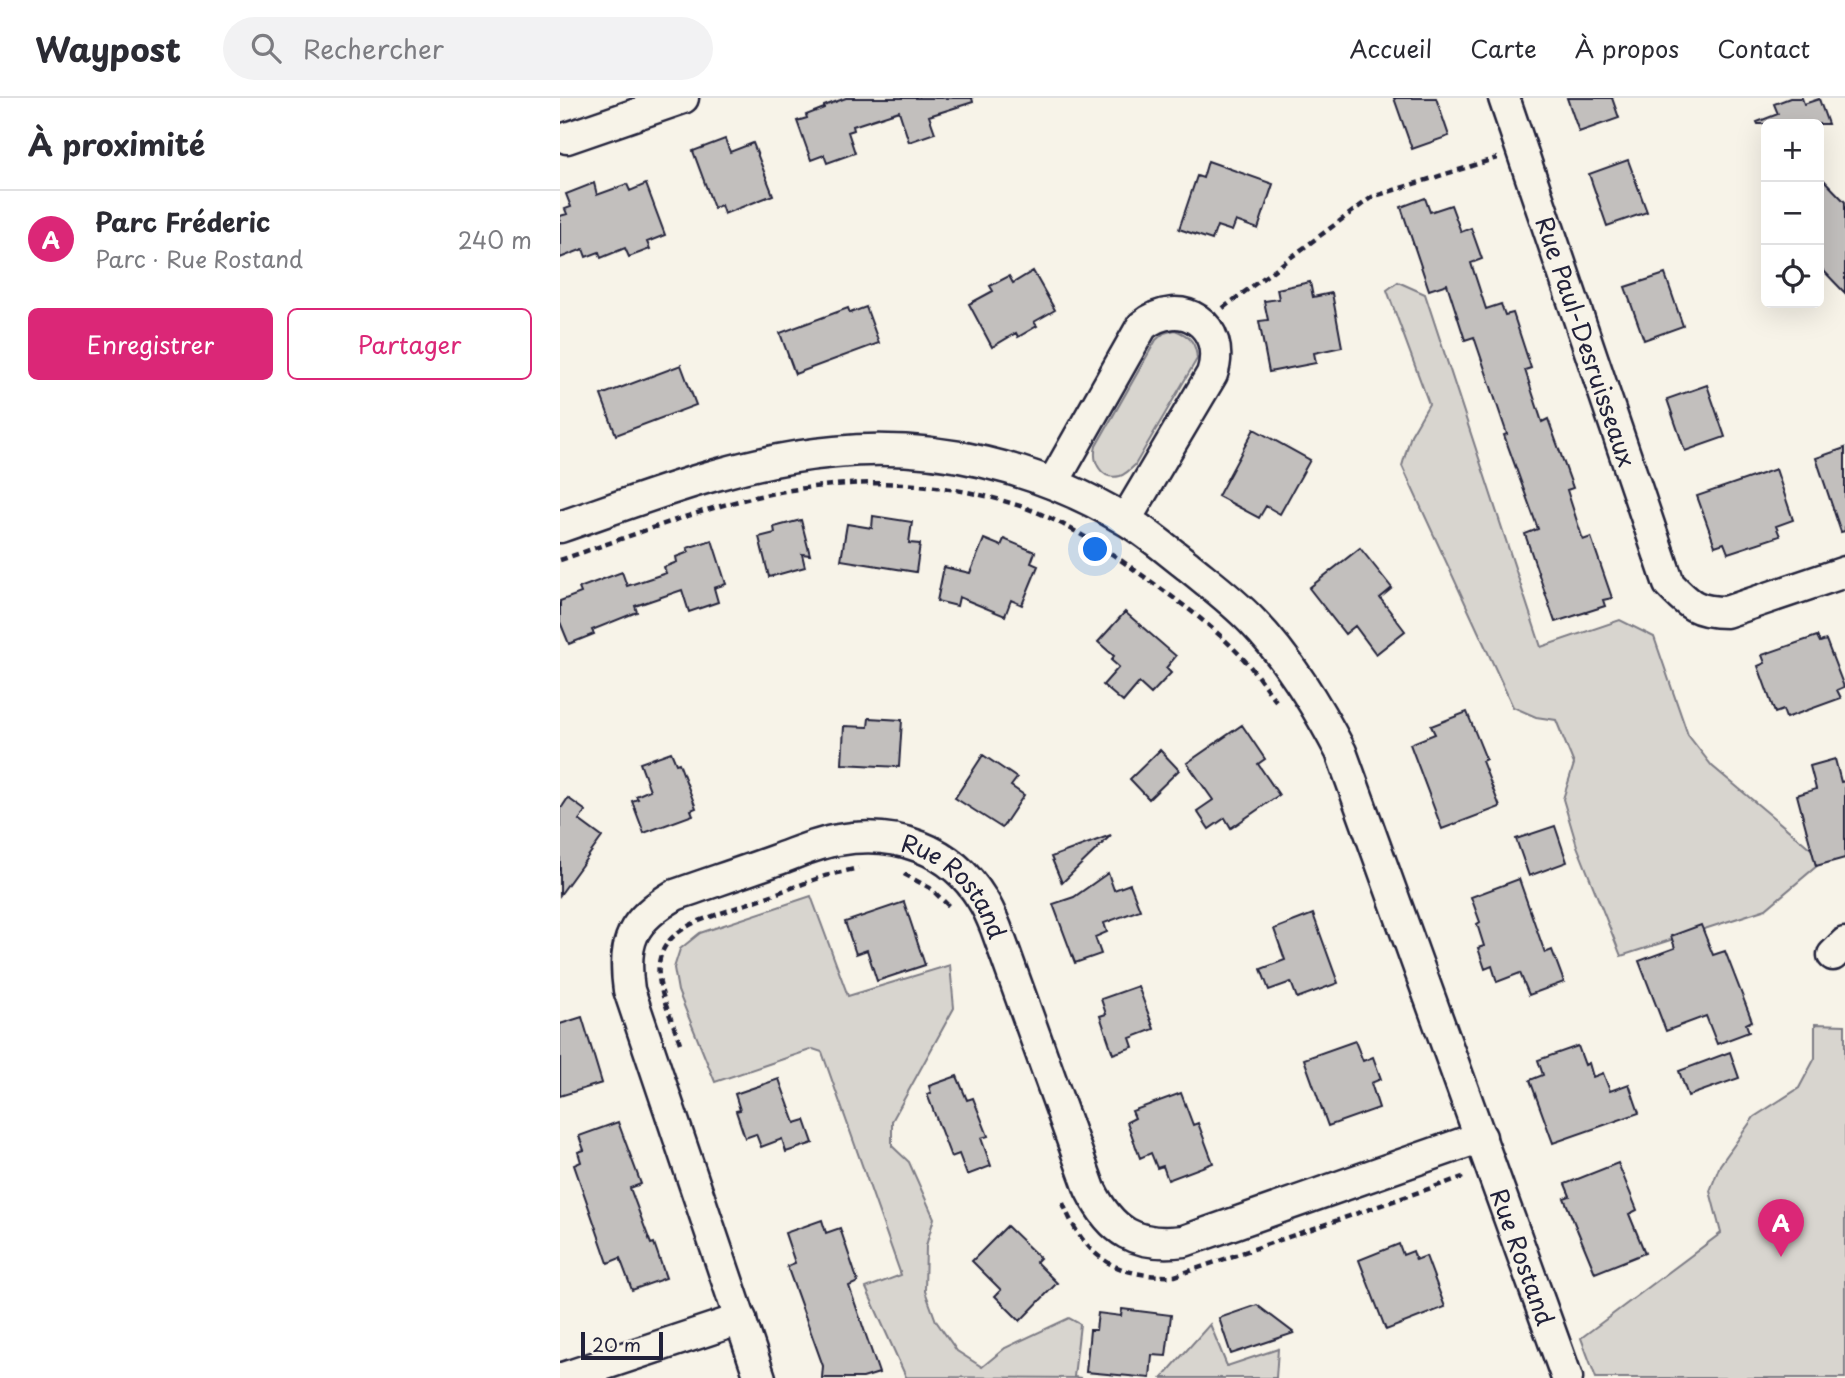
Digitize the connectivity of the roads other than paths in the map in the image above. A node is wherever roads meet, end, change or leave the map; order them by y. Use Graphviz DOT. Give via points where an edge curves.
graph roads {
  1 [pos="683,98"];
  2 [pos="1504,98"];
  3 [pos="567,138"];
  4 [pos="1053,483"];
  5 [pos="1126,519"];
  6 [pos="560,527"];
  7 [pos="1845,572"];
  8 [pos="1481,1137"];
  9 [pos="741,1319"];
  10 [pos="564,1378"];
  11 [pos="760,1378"];
  12 [pos="1567,1378"];
  1 -- 3 [label="street"];
  2 -- 7 [label="street, Rue Paul-Desruisseaux" via="1669,584 1687,603 1706,612 1726,612"];
  4 -- 5 [label="street, Rue Rostand"];
  4 -- 5 [label="street" via="1142,326 1161,314 1185,313 1205,326 1212,337 1216,362"];
  4 -- 6 [label="street, Rue Rostand" via="1017,470 923,451 835,452 720,474"];
  5 -- 8 [label="street, Rue Rostand" via="1253,622 1320,711 1355,789"];
  8 -- 9 [label="street, Rue Rostand" via="1184,1241 1160,1244 1135,1238 1116,1228 1090,1189 996,928 967,878 916,843 890,837 835,840 675,895 636,925 628,943 629,990"];
  8 -- 12 [label="street, Rue Rostand"];
  9 -- 10 [label="street"];
  9 -- 11 [label="street, Rue Rostand"];
}
